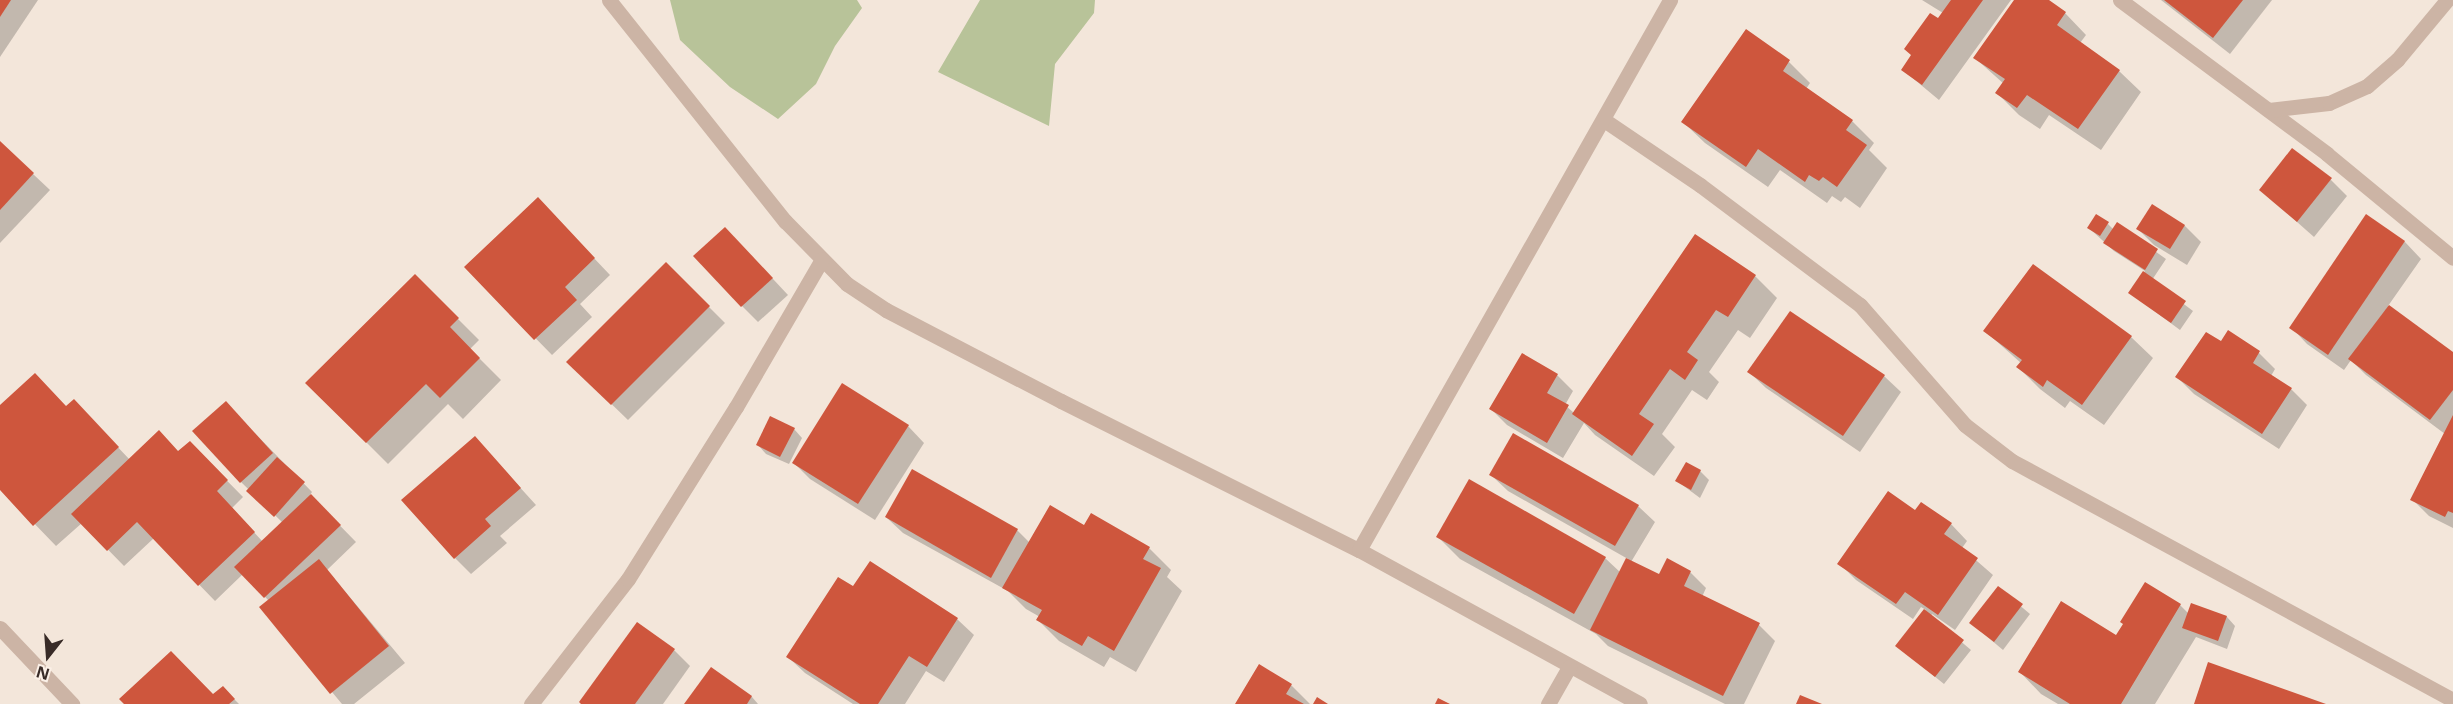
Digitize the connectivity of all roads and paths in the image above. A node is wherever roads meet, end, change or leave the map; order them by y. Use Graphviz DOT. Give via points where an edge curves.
graph roads {
  1 [pos="609,0"];
  2 [pos="1670,0"];
  3 [pos="2120,0"];
  4 [pos="2447,0"];
  5 [pos="2269,110"];
  6 [pos="1604,120"];
  7 [pos="2453,258"];
  8 [pos="822,259"];
  9 [pos="1359,550"];
  10 [pos="0,628"];
  11 [pos="1569,667"];
  12 [pos="2453,700"];
  13 [pos="72,704"];
  14 [pos="531,704"];
  15 [pos="1548,704"];
  16 [pos="1640,704"];
  1 -- 8 [label="street" via="785,221"];
  2 -- 6 [label="street"];
  3 -- 5 [label="street"];
  4 -- 5 [label="street" via="2397,60 2367,86 2329,103"];
  5 -- 7 [label="street"];
  6 -- 9 [label="street"];
  6 -- 12 [label="street" via="1700,185 1860,305 1965,425 2012,461"];
  8 -- 9 [label="street" via="847,284 886,310"];
  8 -- 14 [label="street" via="736,407 628,579"];
  9 -- 11 [label="street"];
  10 -- 13 [label="street"];
  11 -- 15 [label="street"];
  11 -- 16 [label="street"];
}
